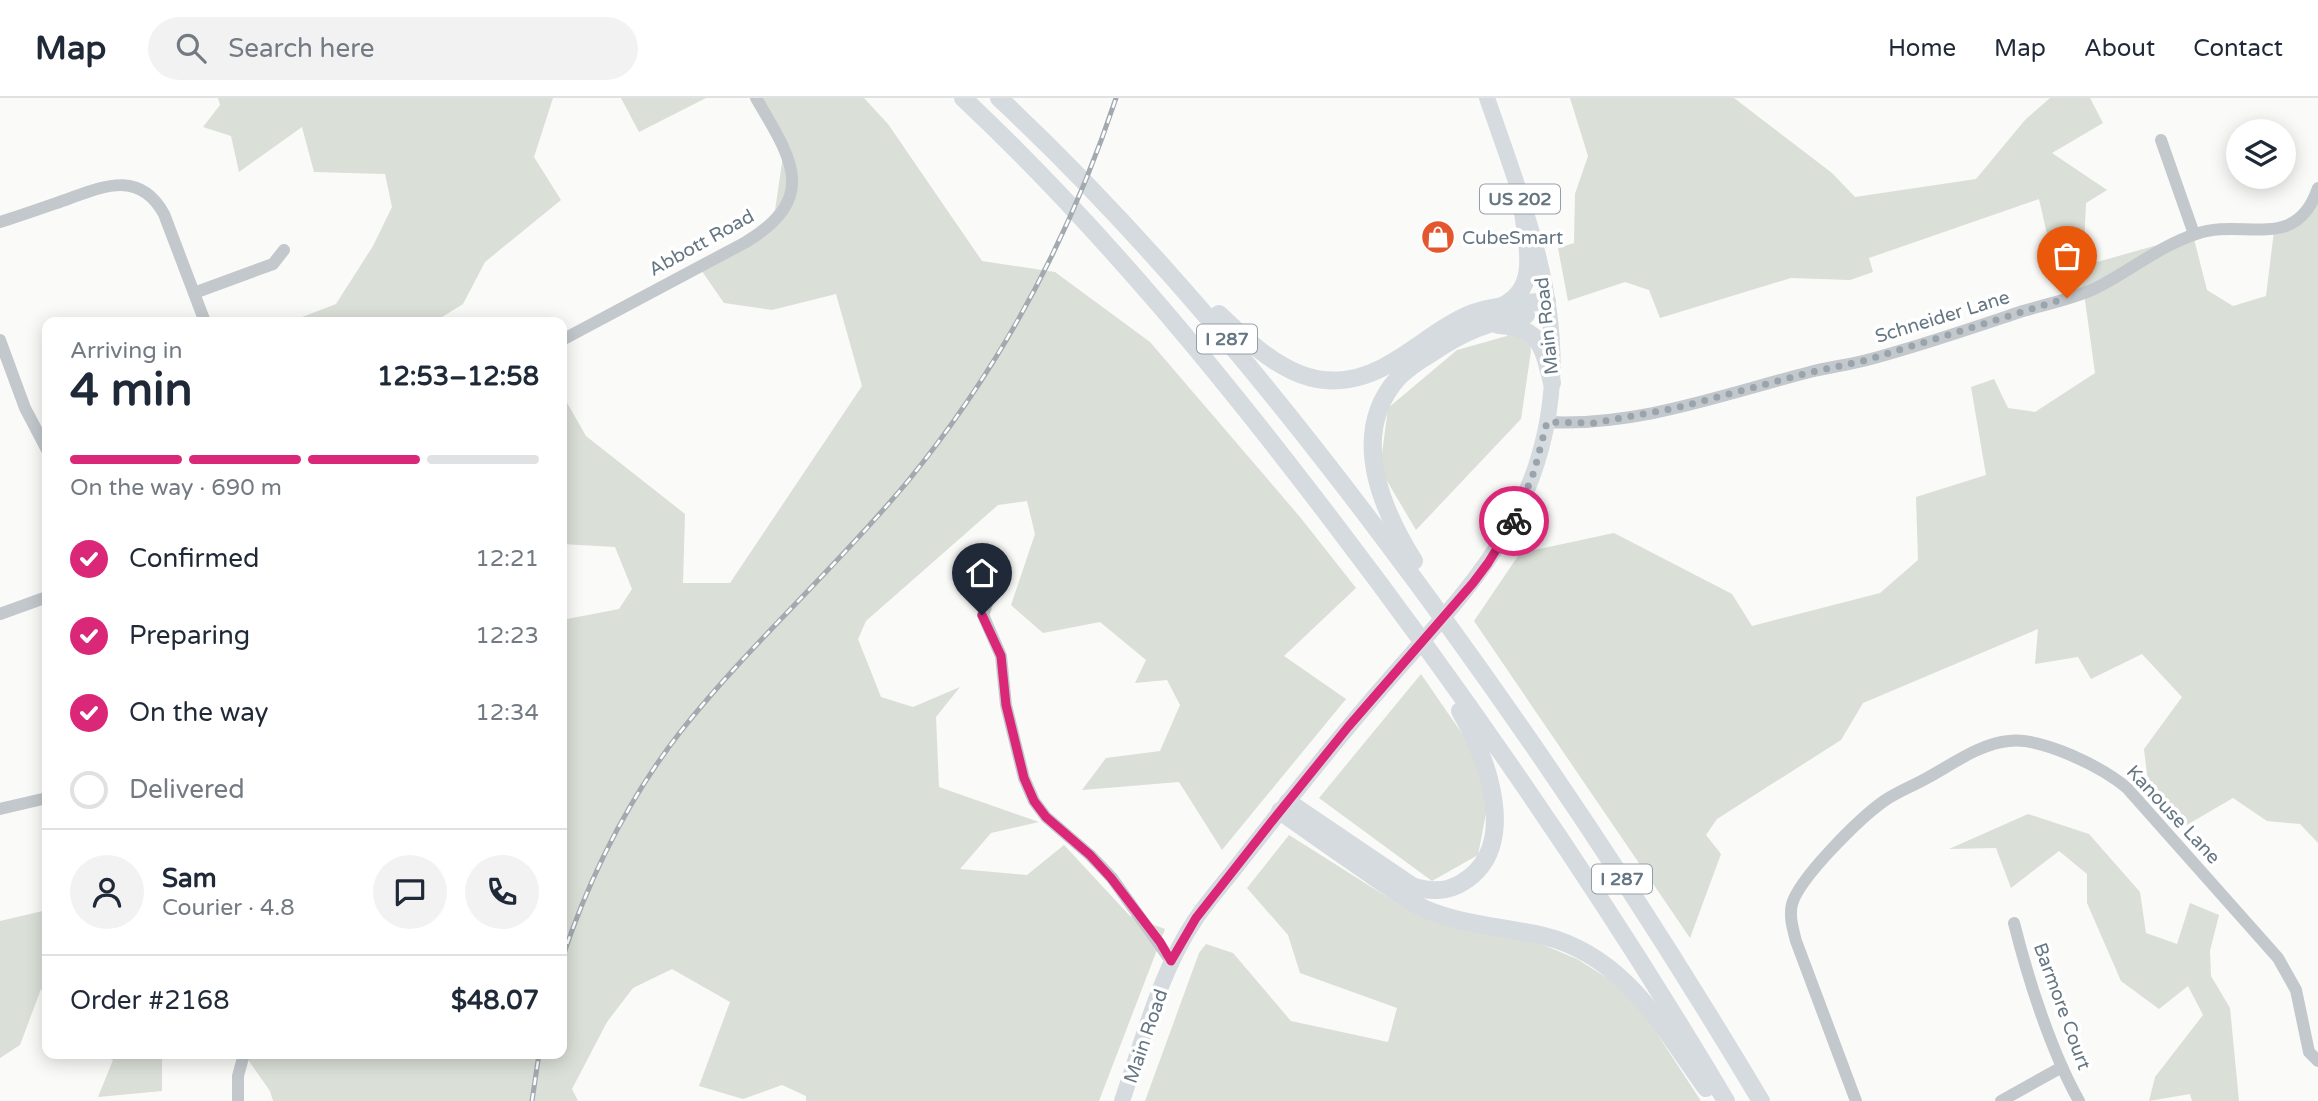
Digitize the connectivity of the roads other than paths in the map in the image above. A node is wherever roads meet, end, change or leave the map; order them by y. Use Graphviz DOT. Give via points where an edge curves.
graph roads {
  1 [pos="756,98"];
  2 [pos="963,98"];
  3 [pos="999,98"];
  4 [pos="1487,98"];
  5 [pos="2161,140"];
  6 [pos="2318,188"];
  7 [pos="1522,204"];
  8 [pos="1121,221"];
  9 [pos="0,222"];
  10 [pos="2194,234"];
  11 [pos="284,250"];
  12 [pos="194,293"];
  13 [pos="1547,306"];
  14 [pos="1497,307"];
  15 [pos="203,317"];
  16 [pos="1477,327"];
  17 [pos="567,337"];
  18 [pos="0,340"];
  19 [pos="1552,383"];
  20 [pos="1547,422"];
  21 [pos="42,440"];
  22 [pos="999,569"];
  23 [pos="42,599"];
  24 [pos="1434,599"];
  25 [pos="0,614"];
  26 [pos="1451,687"];
  27 [pos="42,799"];
  28 [pos="1284,806"];
  29 [pos="0,809"];
  30 [pos="2014,923"];
  31 [pos="1171,961"];
  32 [pos="243,1059"];
  33 [pos="2318,1061"];
  34 [pos="2062,1067"];
  35 [pos="237,1101"];
  36 [pos="1122,1101"];
  37 [pos="1715,1101"];
  38 [pos="1726,1101"];
  39 [pos="1760,1101"];
  40 [pos="1856,1101"];
  41 [pos="2001,1101"];
  42 [pos="2079,1101"];
  1 -- 17 [label="street, Abbott Road" via="792,167 780,216 746,242"];
  2 -- 26 [label="highway, I 287" via="1138,279 1274,445 1410,623"];
  3 -- 8 [label="highway, I 287"];
  4 -- 7 [label="main road, Main Road / US 202"];
  5 -- 10 [label="street"];
  6 -- 10 [label="street, Schneider Lane" via="2306,212 2284,226"];
  7 -- 13 [label="main road, Main Road / US 202"];
  7 -- 14 [label="highway" via="1527,281 1519,295"];
  8 -- 14 [label="highway" via="1259,350 1304,376 1339,380 1375,372 1461,319"];
  8 -- 24 [label="highway, I 287" via="1272,393"];
  9 -- 12 [label="street" via="99,187 130,186 161,208"];
  10 -- 20 [label="street, Schneider Lane" via="2093,289 1867,360 1613,421"];
  11 -- 12 [label="street" via="273,264"];
  12 -- 15 [label="street"];
  13 -- 14 [label="highway"];
  13 -- 16 [label="highway"];
  13 -- 19 [label="main road, Main Road / US 202"];
  16 -- 19 [label="highway" via="1518,327 1534,335 1543,349"];
  16 -- 24 [label="highway" via="1398,379 1384,400 1372,440 1386,508"];
  18 -- 21 [label="street"];
  19 -- 20 [label="main road, Main Road / US 202"];
  20 -- 28 [label="main road, Main Road / US 202" via="1525,495 1488,563"];
  22 -- 31 [label="street" via="982,615 1001,656 1006,705 1034,801 1111,878"];
  23 -- 25 [label="street"];
  24 -- 39 [label="highway, I 287" via="1627,886"];
  26 -- 28 [label="highway" via="1478,744 1494,800 1488,852 1467,880 1449,889 1412,886"];
  26 -- 38 [label="highway, I 287" via="1602,903"];
  27 -- 29 [label="street"];
  28 -- 31 [label="main road, Main Road / US 202" via="1196,918"];
  28 -- 37 [label="highway" via="1422,907 1557,940 1606,964 1640,998"];
  30 -- 34 [label="street, Barmore Court"];
  31 -- 36 [label="main road, Main Road / US 202"];
  32 -- 35 [label="street"];
  33 -- 40 [label="street, Kanouse Lane" via="2309,1052 2295,990 2278,958 2126,788 2093,765 2044,746 2010,740 1886,799 1809,876 1793,902 1796,941"];
  34 -- 41 [label="street"];
  34 -- 42 [label="street, Barmore Court"];
}
